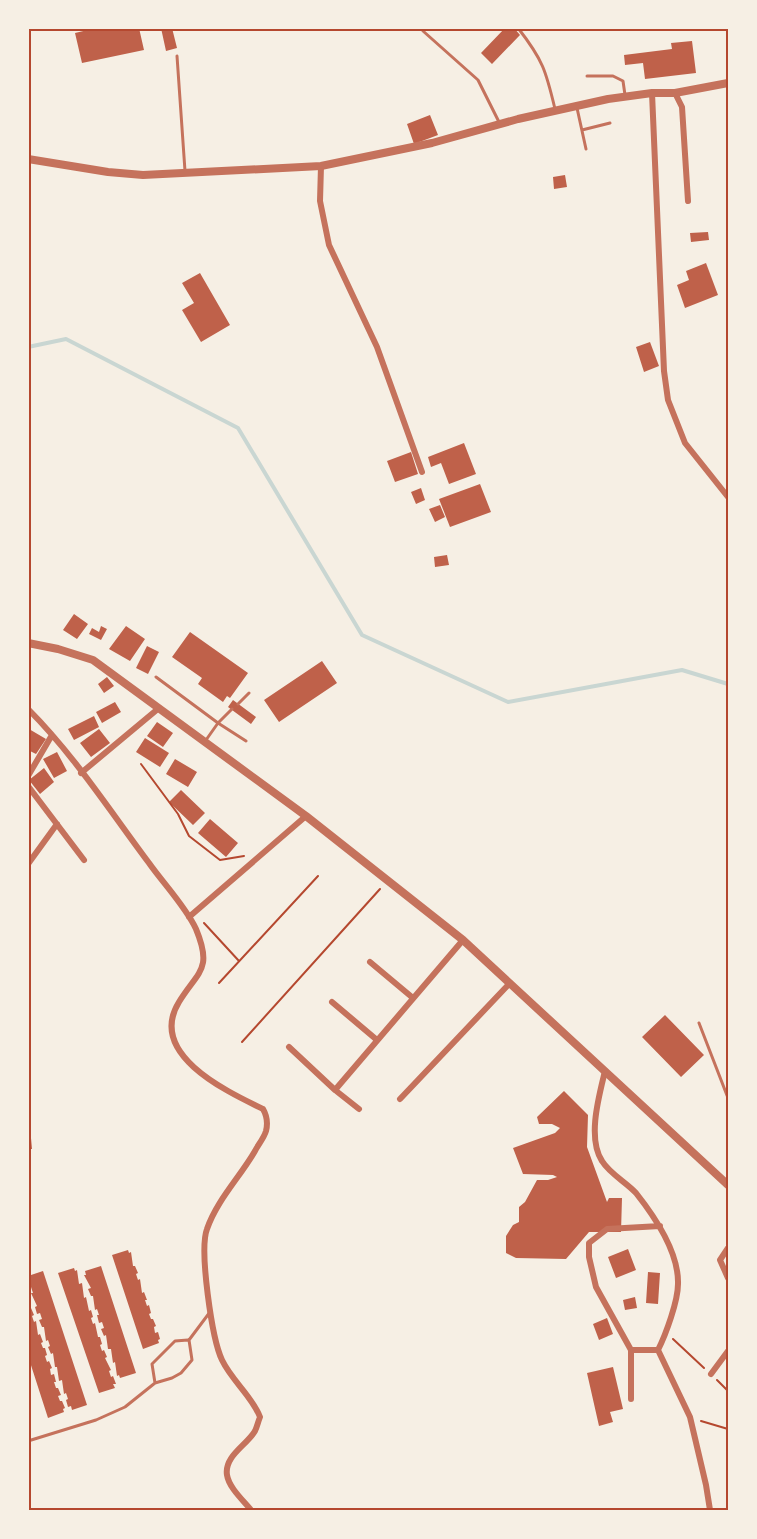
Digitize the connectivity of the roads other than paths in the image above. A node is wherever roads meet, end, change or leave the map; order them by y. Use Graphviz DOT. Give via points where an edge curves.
graph roads {
  1 [pos="518,28"];
  2 [pos="423,31"];
  3 [pos="177,57"];
  4 [pos="587,76"];
  5 [pos="729,83"];
  6 [pos="652,93"];
  7 [pos="675,93"];
  8 [pos="625,96"];
  9 [pos="576,107"];
  10 [pos="556,111"];
  11 [pos="610,123"];
  12 [pos="500,124"];
  13 [pos="582,130"];
  14 [pos="586,149"];
  15 [pos="28,159"];
  16 [pos="321,166"];
  17 [pos="185,173"];
  18 [pos="688,201"];
  19 [pos="422,472"];
  20 [pos="729,497"];
  21 [pos="28,643"];
  22 [pos="156,677"];
  23 [pos="249,693"];
  24 [pos="238,704"];
  25 [pos="159,708"];
  26 [pos="28,709"];
  27 [pos="231,710"];
  28 [pos="218,723"];
  29 [pos="52,735"];
  30 [pos="205,741"];
  31 [pos="246,741"];
  32 [pos="81,773"];
  33 [pos="28,776"];
  34 [pos="28,786"];
  35 [pos="306,816"];
  36 [pos="57,824"];
  37 [pos="84,860"];
  38 [pos="28,864"];
  39 [pos="192,915"];
  40 [pos="463,940"];
  41 [pos="370,962"];
  42 [pos="510,983"];
  43 [pos="413,998"];
  44 [pos="332,1002"];
  45 [pos="699,1023"];
  46 [pos="377,1040"];
  47 [pos="289,1047"];
  48 [pos="604,1071"];
  49 [pos="335,1090"];
  50 [pos="729,1098"];
  51 [pos="400,1099"];
  52 [pos="359,1109"];
  53 [pos="729,1185"];
  54 [pos="660,1226"];
  55 [pos="729,1248"];
  56 [pos="729,1278"];
  57 [pos="210,1312"];
  58 [pos="189,1340"];
  59 [pos="631,1350"];
  60 [pos="658,1350"];
  61 [pos="729,1351"];
  62 [pos="711,1374"];
  63 [pos="154,1383"];
  64 [pos="631,1399"];
  65 [pos="28,1441"];
  66 [pos="252,1510"];
  67 [pos="710,1510"];
  1 -- 10 [label="lane" via="547,72"];
  2 -- 12 [label="lane" via="478,80"];
  3 -- 17 [label="lane"];
  4 -- 8 [label="lane" via="614,76 623,81"];
  5 -- 7 [label="street"];
  6 -- 7 [label="street"];
  6 -- 8 [label="street"];
  6 -- 20 [label="street" via="668,400 685,443"];
  7 -- 18 [label="street" via="682,107"];
  8 -- 9 [label="street"];
  9 -- 10 [label="street"];
  9 -- 13 [label="lane"];
  10 -- 12 [label="street"];
  11 -- 13 [label="lane"];
  12 -- 16 [label="street"];
  13 -- 14 [label="lane"];
  15 -- 17 [label="street" via="120,173"];
  16 -- 17 [label="street"];
  16 -- 19 [label="street" via="320,201 329,244 381,357"];
  21 -- 25 [label="street" via="93,660"];
  22 -- 28 [label="lane"];
  23 -- 24 [label="lane"];
  25 -- 30 [label="street"];
  25 -- 32 [label="street"];
  26 -- 29 [label="street"];
  27 -- 28 [label="lane"];
  28 -- 30 [label="lane"];
  28 -- 31 [label="lane"];
  29 -- 32 [label="street"];
  29 -- 33 [label="street"];
  30 -- 35 [label="street"];
  32 -- 39 [label="street"];
  34 -- 36 [label="street"];
  35 -- 39 [label="street"];
  35 -- 40 [label="street"];
  36 -- 37 [label="street"];
  36 -- 38 [label="street"];
  39 -- 57 [label="street" via="204,957 201,973 172,1019 175,1044 190,1064 263,1109 267,1116 266,1131 207,1229 204,1242"];
  40 -- 42 [label="street"];
  40 -- 43 [label="street"];
  41 -- 43 [label="street"];
  42 -- 48 [label="street"];
  42 -- 51 [label="street"];
  43 -- 46 [label="street"];
  44 -- 46 [label="street"];
  45 -- 50 [label="lane"];
  46 -- 49 [label="street"];
  47 -- 49 [label="street"];
  48 -- 53 [label="street"];
  48 -- 54 [label="street" via="594,1134 602,1161 634,1191"];
  49 -- 52 [label="street"];
  54 -- 59 [label="street" via="607,1229 589,1243 596,1287"];
  54 -- 60 [label="street" via="672,1253 678,1284 667,1333"];
  55 -- 56 [label="street" via="720,1260"];
  57 -- 58 [label="lane"];
  57 -- 66 [label="street" via="221,1359 260,1417 255,1431 234,1454 227,1475"];
  58 -- 63 [label="lane" via="175,1341 152,1364"];
  58 -- 63 [label="lane" via="192,1360 181,1373"];
  59 -- 60 [label="street"];
  59 -- 64 [label="street"];
  60 -- 67 [label="street" via="690,1417"];
  61 -- 62 [label="street"];
  63 -- 65 [label="lane" via="125,1407"];
}
